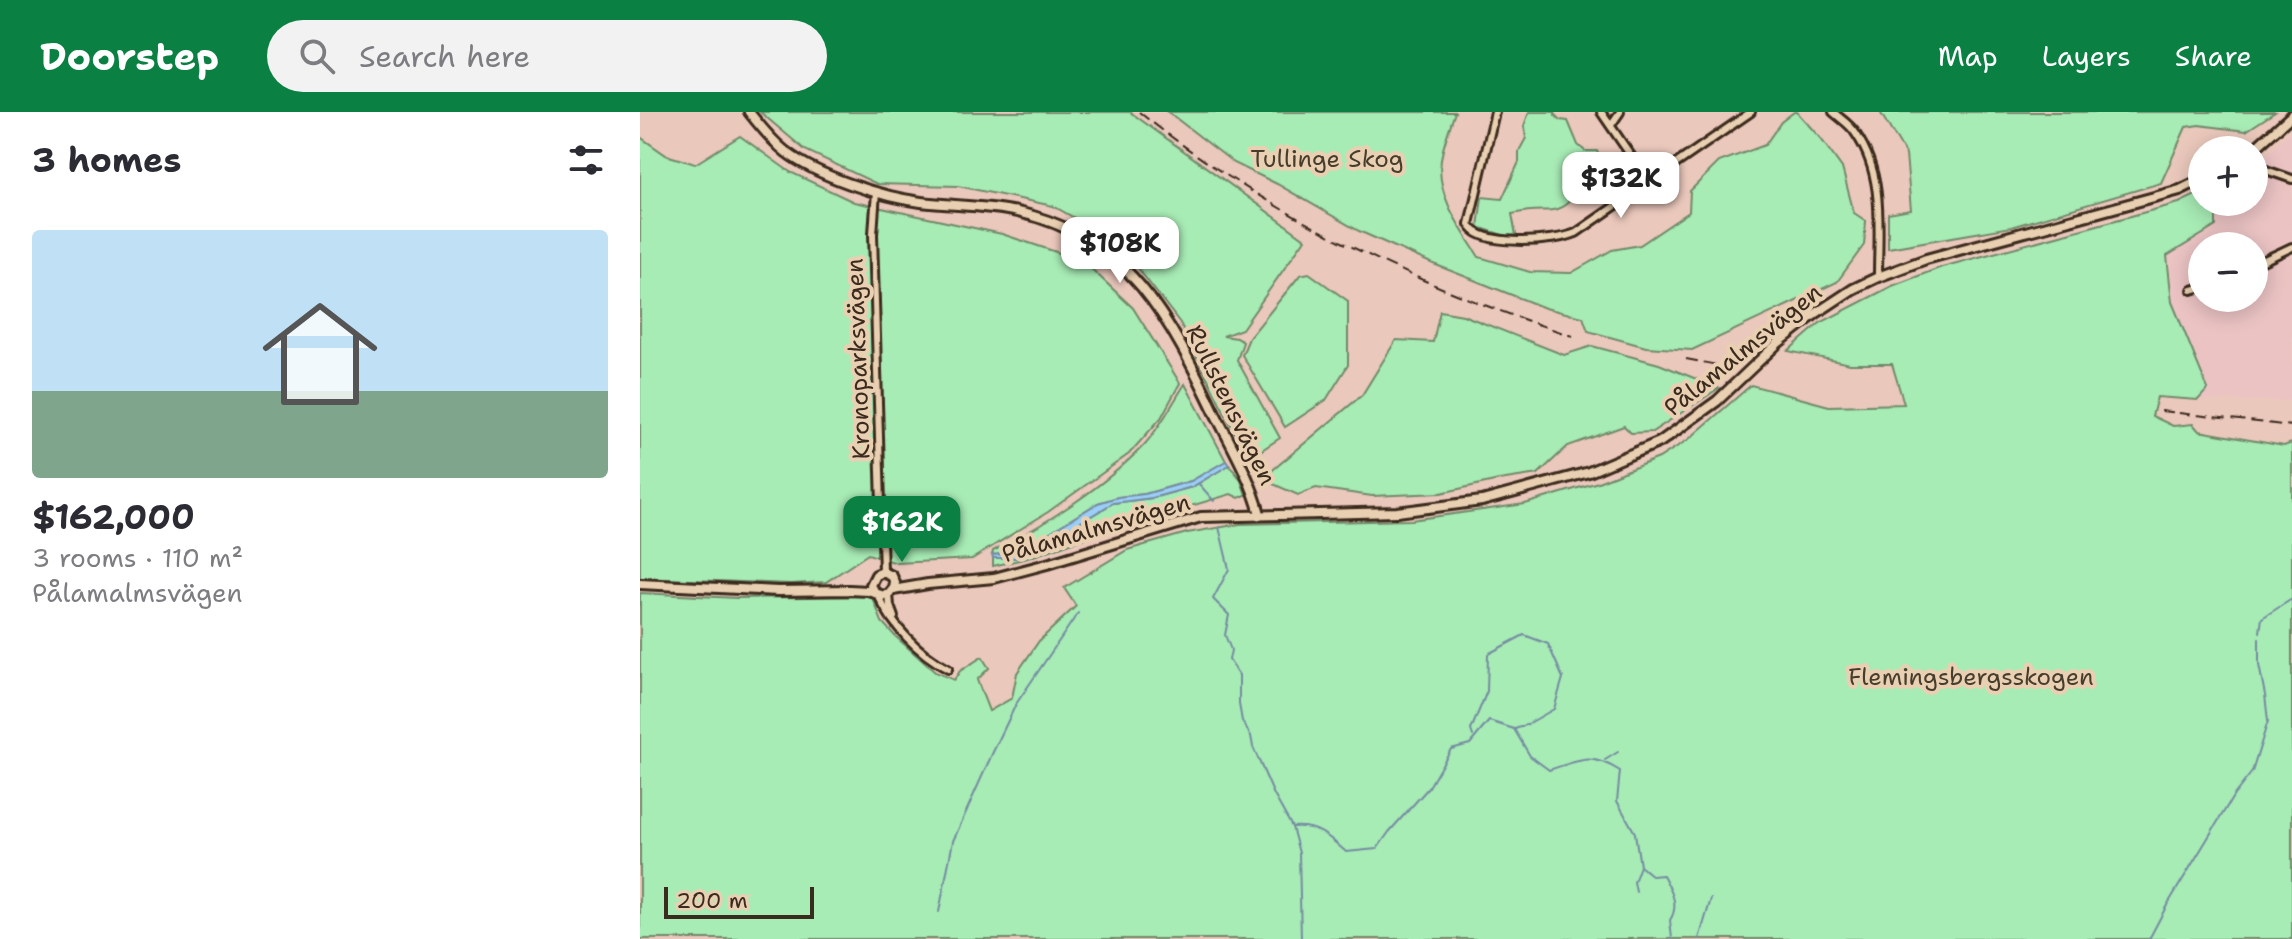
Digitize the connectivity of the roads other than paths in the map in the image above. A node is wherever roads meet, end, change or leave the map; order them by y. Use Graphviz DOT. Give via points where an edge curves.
graph roads {
  1 [pos="749,112"];
  2 [pos="1495,112"];
  3 [pos="1601,112"];
  4 [pos="1620,112"];
  5 [pos="1751,112"];
  6 [pos="1833,112"];
  7 [pos="2292,115"];
  8 [pos="1611,125"];
  9 [pos="2268,137"];
  10 [pos="2268,171"];
  11 [pos="2292,179"];
  12 [pos="1649,182"];
  13 [pos="2188,186"];
  14 [pos="876,192"];
  15 [pos="2292,247"];
  16 [pos="2268,258"];
  17 [pos="1878,277"];
  18 [pos="1260,514"];
  19 [pos="883,572"];
  20 [pos="893,578"];
  21 [pos="872,580"];
  22 [pos="640,584"];
  23 [pos="928,584"];
  24 [pos="849,590"];
  25 [pos="891,592"];
  26 [pos="877,594"];
  27 [pos="896,625"];
  28 [pos="948,669"];
  1 -- 14 [label="street, Rullstensvägen" via="791,156"];
  2 -- 12 [label="street" via="1470,216 1472,230 1508,242 1571,235"];
  3 -- 8 [label="street"];
  4 -- 8 [label="street"];
  5 -- 12 [label="street"];
  6 -- 17 [label="street" via="1855,131 1870,158 1878,189"];
  7 -- 9 [label="street"];
  8 -- 12 [label="street"];
  10 -- 11 [label="street"];
  13 -- 17 [label="street, Pålamalmsvägen"];
  14 -- 18 [label="street, Rullstensvägen" via="1027,214 1070,231 1121,264 1147,290 1172,329"];
  14 -- 19 [label="street, Kronoparksvägen"];
  15 -- 16 [label="street"];
  17 -- 18 [label="street, Pålamalmsvägen" via="1815,314 1717,401 1660,442 1589,472 1482,501 1397,512"];
  18 -- 23 [label="street, Pålamalmsvägen" via="1201,517 994,578"];
  19 -- 20 [label="street"];
  19 -- 21 [label="street"];
  20 -- 23 [label="street, Pålamalmsvägen"];
  20 -- 25 [label="street"];
  21 -- 24 [label="street"];
  21 -- 26 [label="street"];
  22 -- 24 [label="street"];
  23 -- 25 [label="street, Pålamalmsvägen"];
  24 -- 26 [label="street"];
  25 -- 26 [label="street"];
  25 -- 27 [label="street"];
  26 -- 27 [label="street"];
  27 -- 28 [label="street"];
}
